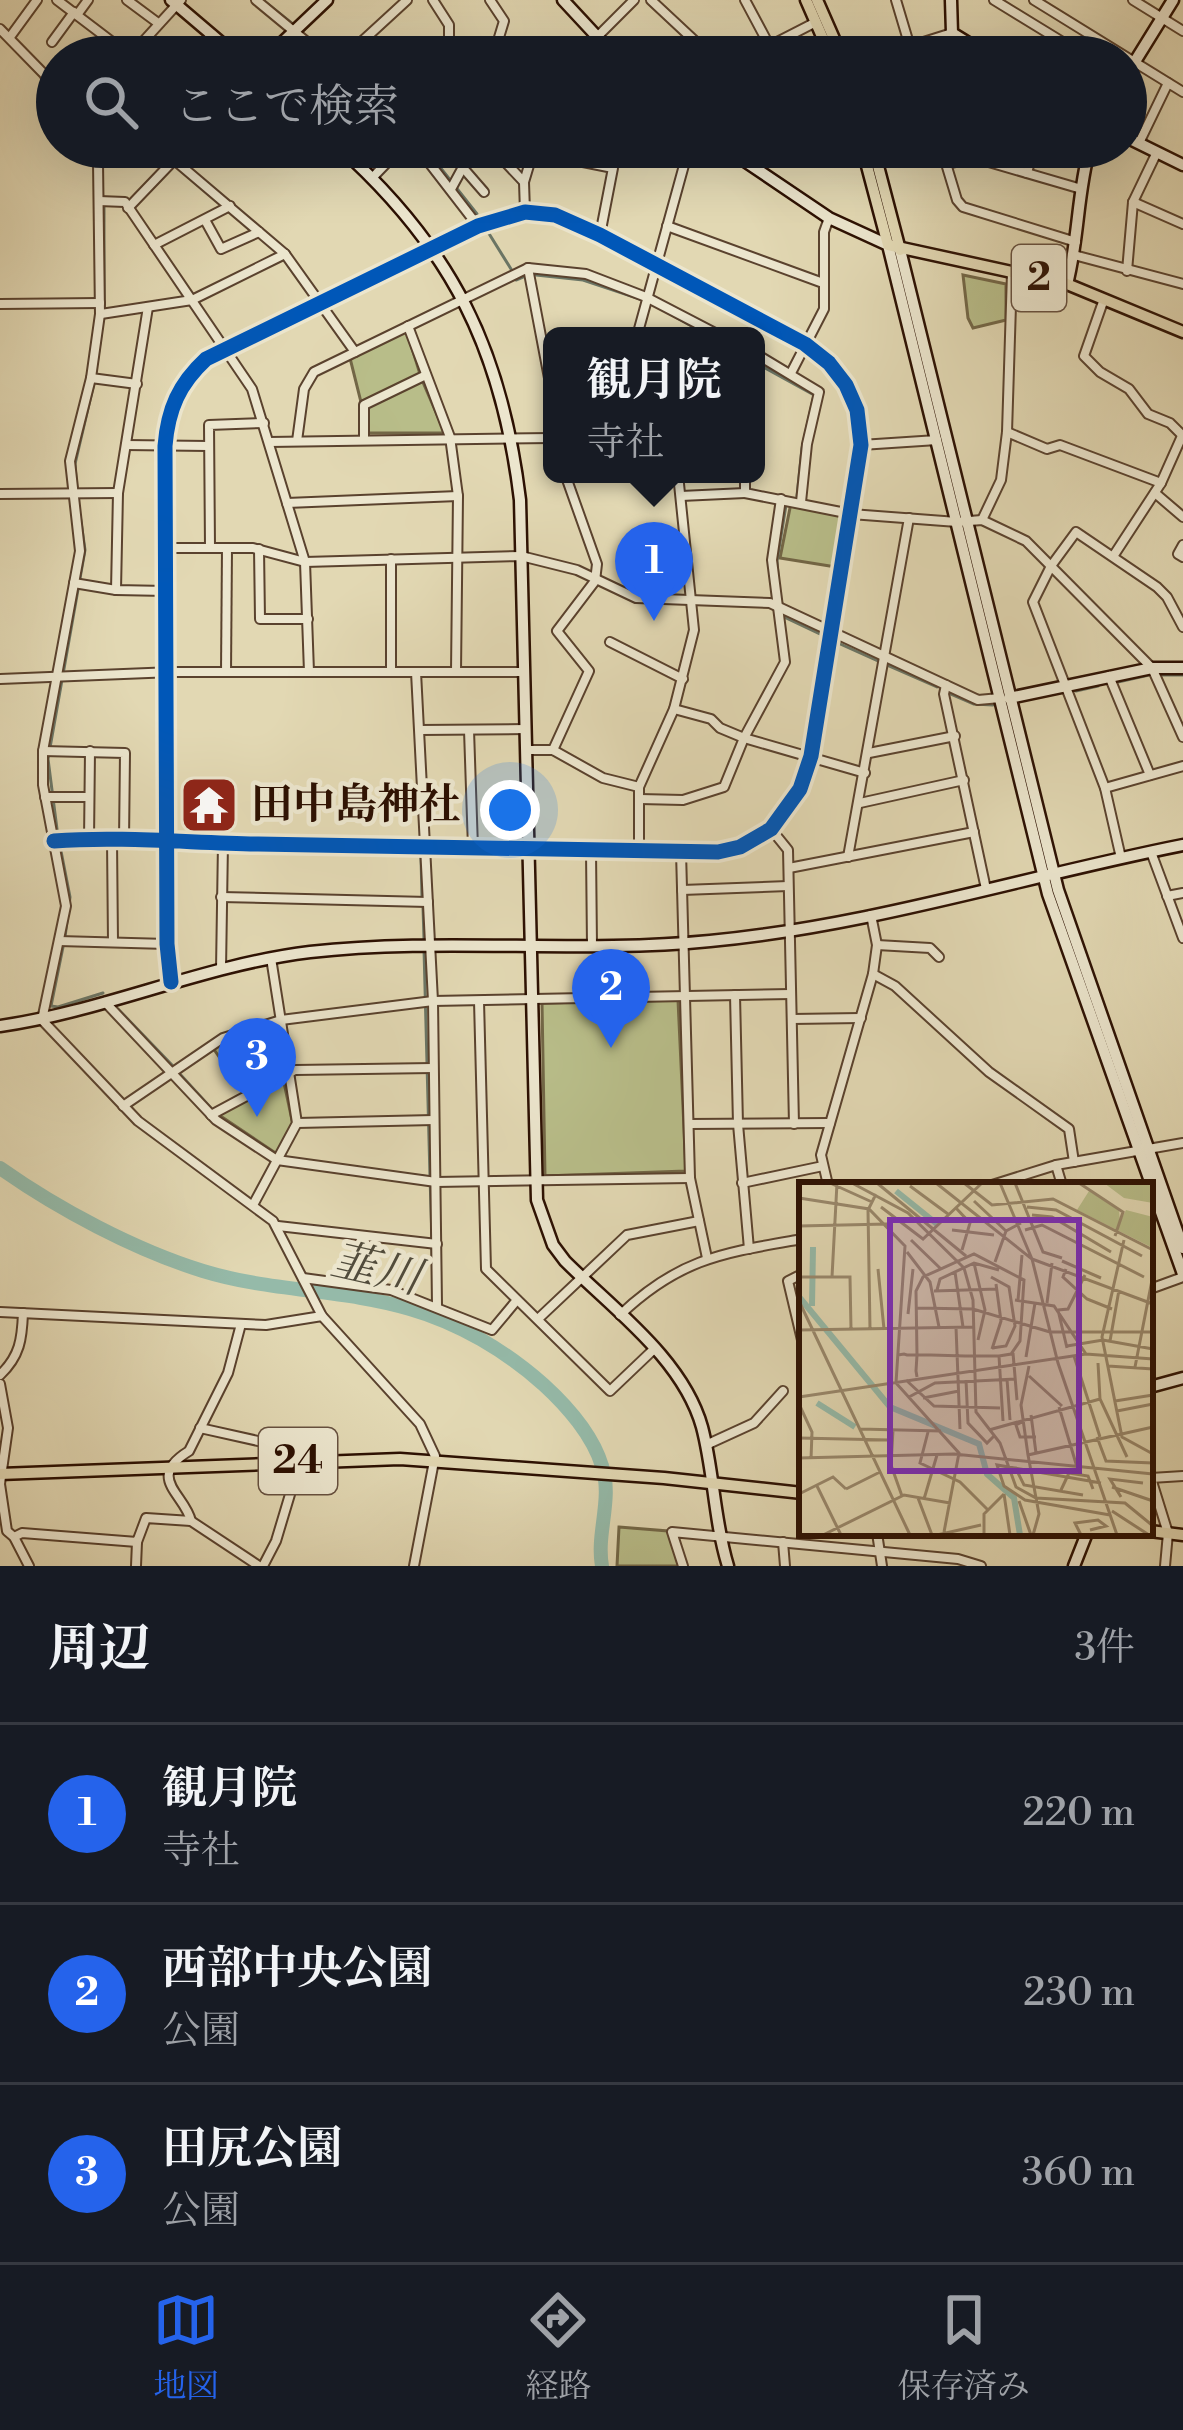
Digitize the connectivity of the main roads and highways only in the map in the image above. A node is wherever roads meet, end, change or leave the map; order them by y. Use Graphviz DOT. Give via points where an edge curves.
graph roads {
  1 [pos="806,0"];
  2 [pos="818,0"];
  3 [pos="823,36"];
  4 [pos="833,36"];
  5 [pos="869,168"];
  6 [pos="877,168"];
  7 [pos="894,247"];
  8 [pos="1183,332"];
  9 [pos="1,1474"];
  10 [pos="799,1493"];
  11 [pos="1153,1531"];
  12 [pos="1183,1535"];
  1 -- 3 [label="main road"];
  2 -- 4 [label="main road"];
  5 -- 7 [label="main road"];
  6 -- 7 [label="main road"];
  7 -- 8 [label="main road, 2" via="1067,284"];
  9 -- 10 [label="main road, 24" via="435,1461"];
  11 -- 12 [label="main road"];
}
